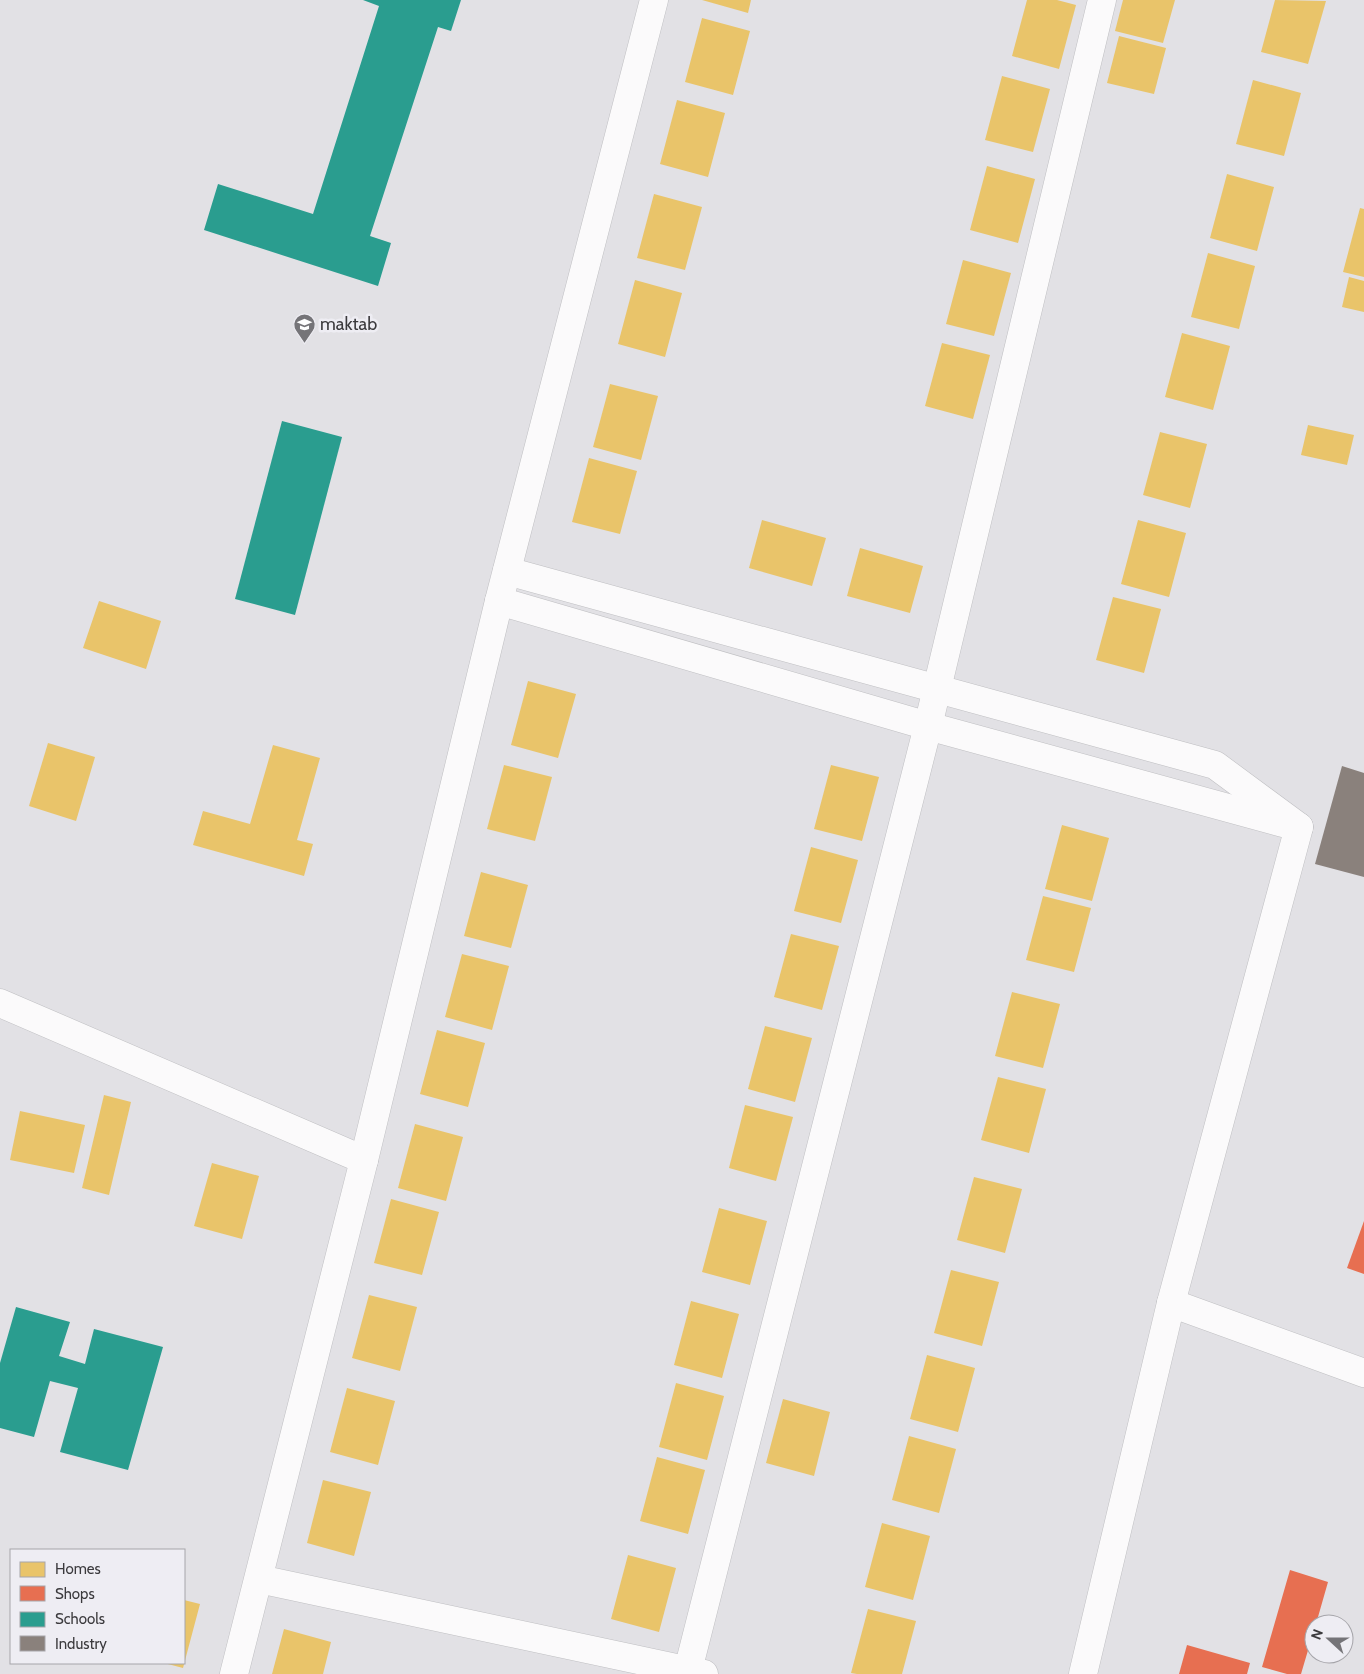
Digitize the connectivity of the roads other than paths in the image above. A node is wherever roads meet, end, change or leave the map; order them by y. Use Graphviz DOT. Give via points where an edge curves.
graph roads {
  1 [pos="654,0"];
  2 [pos="1102,0"];
  3 [pos="507,571"];
  4 [pos="499,602"];
  5 [pos="937,689"];
  6 [pos="928,726"];
  7 [pos="1299,827"];
  8 [pos="0,1003"];
  9 [pos="364,1160"];
  10 [pos="1171,1303"];
  11 [pos="1364,1373"];
  12 [pos="259,1579"];
  13 [pos="693,1673"];
  14 [pos="234,1674"];
  15 [pos="1083,1674"];
  1 -- 3 [label="street"];
  2 -- 5 [label="street"];
  3 -- 4 [label="street"];
  3 -- 5 [label="street"];
  4 -- 6 [label="street"];
  4 -- 9 [label="street"];
  5 -- 6 [label="street"];
  5 -- 7 [label="street" via="1215,765"];
  6 -- 7 [label="street"];
  6 -- 13 [label="street"];
  7 -- 10 [label="street"];
  8 -- 9 [label="street"];
  9 -- 12 [label="street"];
  10 -- 11 [label="street"];
  10 -- 15 [label="street"];
  12 -- 13 [label="street"];
  12 -- 14 [label="street"];
}
